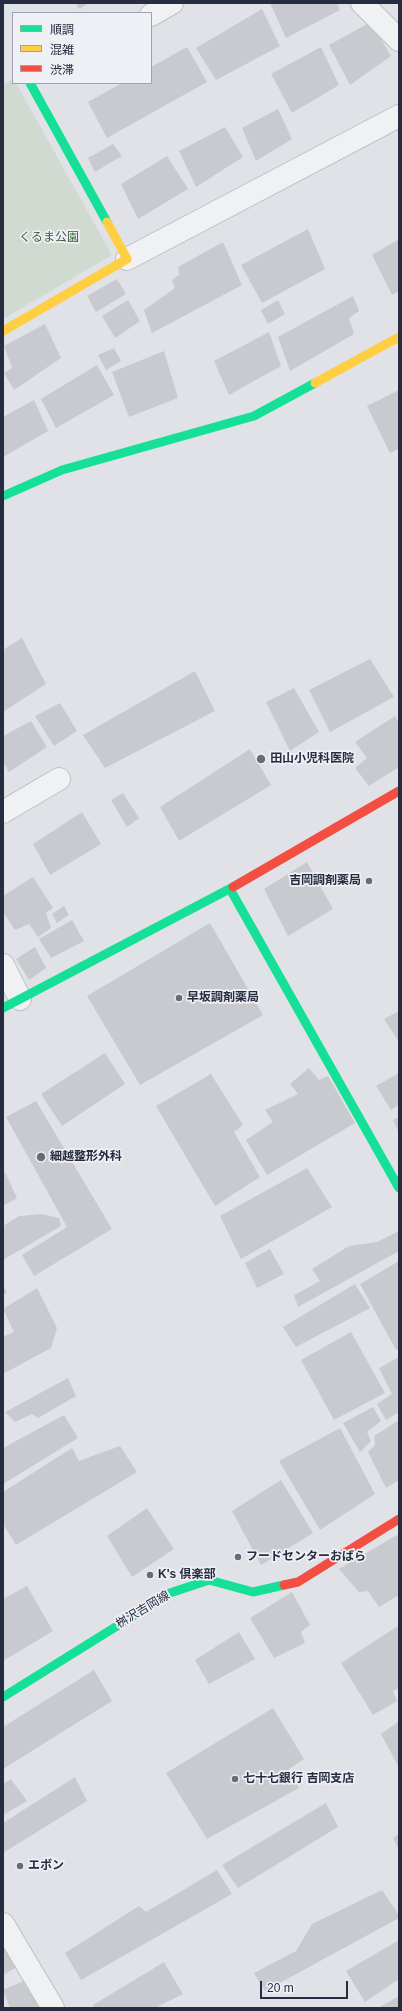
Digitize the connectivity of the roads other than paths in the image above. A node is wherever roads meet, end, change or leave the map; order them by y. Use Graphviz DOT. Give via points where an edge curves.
graph roads {
  1 [pos="172,3"];
  2 [pos="362,3"];
  3 [pos="152,14"];
  4 [pos="399,40"];
  5 [pos="31,84"];
  6 [pos="399,116"];
  7 [pos="127,260"];
  8 [pos="3,331"];
  9 [pos="399,337"];
  10 [pos="3,496"];
  11 [pos="59,779"];
  12 [pos="399,791"];
  13 [pos="3,812"];
  14 [pos="230,889"];
  15 [pos="3,965"];
  16 [pos="12,1003"];
  17 [pos="399,1188"];
  18 [pos="399,1519"];
  19 [pos="3,1697"];
  20 [pos="3,1924"];
  21 [pos="53,2008"];
  1 -- 3 [label="street"];
  2 -- 4 [label="street"];
  5 -- 7 [label="street"];
  6 -- 7 [label="street"];
  7 -- 8 [label="street"];
  9 -- 10 [label="street" via="254,416 62,470"];
  11 -- 13 [label="street"];
  12 -- 14 [label="street"];
  14 -- 16 [label="street"];
  14 -- 17 [label="street"];
  15 -- 16 [label="street"];
  18 -- 19 [label="street, 桝沢吉岡線" via="298,1582 253,1592 210,1580 170,1593"];
  20 -- 21 [label="street"];
}
